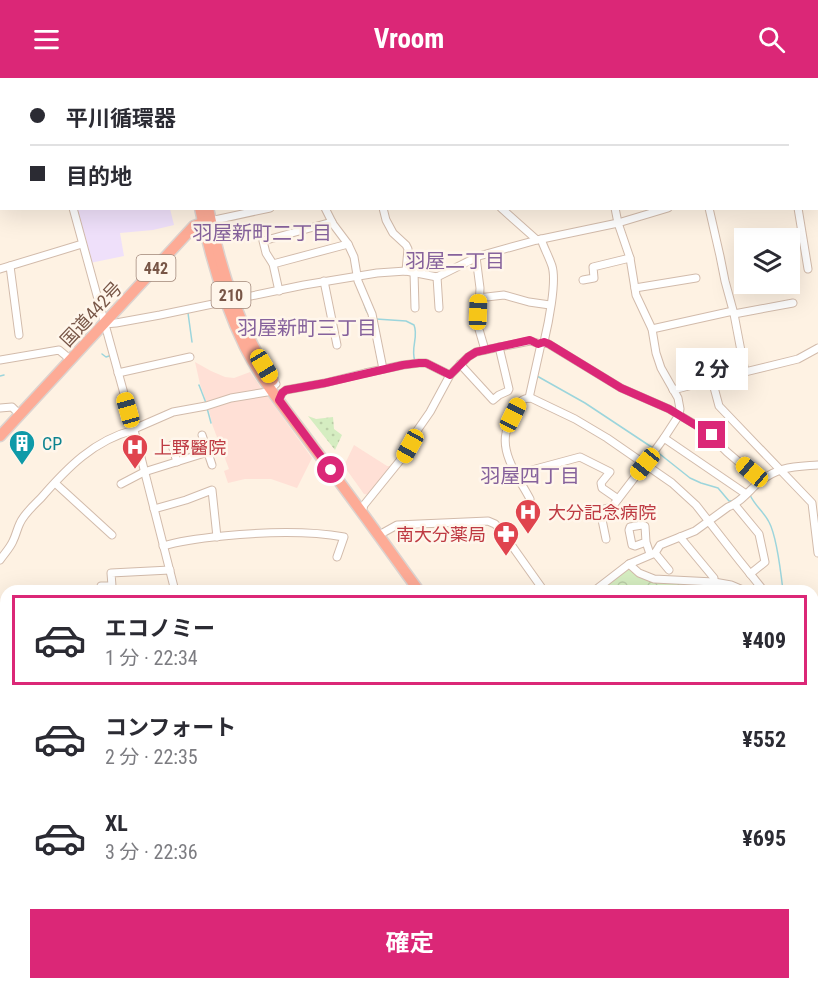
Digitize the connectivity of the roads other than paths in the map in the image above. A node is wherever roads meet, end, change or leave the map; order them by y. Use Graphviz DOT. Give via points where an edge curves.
graph roads {
  1 [pos="73,210"];
  2 [pos="201,210"];
  3 [pos="208,210"];
  4 [pos="260,210"];
  5 [pos="326,210"];
  6 [pos="384,210"];
  7 [pos="503,210"];
  8 [pos="615,210"];
  9 [pos="661,210"];
  10 [pos="709,210"];
  11 [pos="798,210"];
  12 [pos="207,221"];
  13 [pos="332,222"];
  14 [pos="618,223"];
  15 [pos="539,239"];
  16 [pos="82,244"];
  17 [pos="348,244"];
  18 [pos="476,257"];
  19 [pos="630,258"];
  20 [pos="273,264"];
  21 [pos="10,266"];
  22 [pos="0,269"];
  23 [pos="808,269"];
  24 [pos="406,271"];
  25 [pos="414,272"];
  26 [pos="357,276"];
  27 [pos="437,277"];
  28 [pos="696,278"];
  29 [pos="583,280"];
  30 [pos="324,282"];
  31 [pos="634,288"];
  32 [pos="279,291"];
  33 [pos="478,298"];
  34 [pos="229,300"];
  35 [pos="794,303"];
  36 [pos="550,305"];
  37 [pos="415,308"];
  38 [pos="439,308"];
  39 [pos="734,312"];
  40 [pos="105,324"];
  41 [pos="652,329"];
  42 [pos="20,335"];
  43 [pos="543,343"];
  44 [pos="337,345"];
  45 [pos="499,347"];
  46 [pos="818,348"];
  47 [pos="485,350"];
  48 [pos="190,357"];
  49 [pos="0,360"];
  50 [pos="71,360"];
  51 [pos="460,364"];
  52 [pos="383,369"];
  53 [pos="745,372"];
  54 [pos="118,373"];
  55 [pos="450,375"];
  56 [pos="712,380"];
  57 [pos="673,390"];
  58 [pos="277,392"];
  59 [pos="530,398"];
  60 [pos="0,408"];
  61 [pos="20,415"];
  62 [pos="679,415"];
  63 [pos="134,429"];
  64 [pos="202,435"];
  65 [pos="0,436"];
  66 [pos="664,438"];
  67 [pos="172,445"];
  68 [pos="208,452"];
  69 [pos="177,462"];
  70 [pos="645,464"];
  71 [pos="212,465"];
  72 [pos="818,465"];
  73 [pos="780,469"];
  74 [pos="144,472"];
  75 [pos="517,474"];
  76 [pos="761,481"];
  77 [pos="55,483"];
  78 [pos="121,484"];
  79 [pos="746,494"];
  80 [pos="530,499"];
  81 [pos="618,499"];
  82 [pos="735,505"];
  83 [pos="363,508"];
  84 [pos="154,509"];
  85 [pos="708,521"];
  86 [pos="381,533"];
  87 [pos="112,536"];
  88 [pos="217,537"];
  89 [pos="680,537"];
  90 [pos="606,539"];
  91 [pos="646,542"];
  92 [pos="163,546"];
  93 [pos="653,553"];
  94 [pos="818,553"];
  95 [pos="337,557"];
  96 [pos="0,558"];
  97 [pos="629,564"];
  98 [pos="170,570"];
  99 [pos="669,570"];
  100 [pos="750,574"];
  101 [pos="714,582"];
  102 [pos="112,585"];
  103 [pos="174,585"];
  104 [pos="415,585"];
  105 [pos="422,585"];
  106 [pos="540,585"];
  107 [pos="602,585"];
  108 [pos="731,585"];
  109 [pos="759,585"];
  1 -- 16 [label="street"];
  2 -- 12 [label="highway, 210"];
  3 -- 12 [label="highway, 210"];
  4 -- 12 [label="street"];
  5 -- 13 [label="street"];
  6 -- 24 [label="street" via="393,233 408,249"];
  7 -- 15 [label="street"];
  8 -- 14 [label="street"];
  9 -- 14 [label="street"];
  10 -- 39 [label="street"];
  11 -- 23 [label="street"];
  12 -- 34 [label="highway, 210" via="213,265"];
  12 -- 40 [label="highway, 国道442号 / 442" via="194,225"];
  13 -- 17 [label="street"];
  13 -- 20 [label="street" via="263,241"];
  14 -- 15 [label="street"];
  14 -- 19 [label="street"];
  15 -- 18 [label="street"];
  15 -- 36 [label="street" via="552,265"];
  16 -- 21 [label="street"];
  16 -- 40 [label="street"];
  17 -- 20 [label="street"];
  17 -- 26 [label="street"];
  18 -- 27 [label="street"];
  18 -- 33 [label="street"];
  19 -- 29 [label="street" via="593,267 594,278"];
  19 -- 31 [label="street"];
  20 -- 32 [label="street"];
  21 -- 22 [label="street"];
  21 -- 42 [label="street"];
  24 -- 25 [label="street"];
  24 -- 26 [label="street"];
  25 -- 27 [label="street"];
  25 -- 37 [label="street"];
  26 -- 30 [label="street"];
  26 -- 52 [label="street" via="372,314"];
  27 -- 38 [label="street"];
  28 -- 31 [label="street"];
  30 -- 32 [label="street"];
  30 -- 44 [label="street"];
  31 -- 41 [label="street"];
  32 -- 34 [label="street"];
  33 -- 36 [label="street" via="504,295"];
  33 -- 47 [label="street" via="478,326"];
  34 -- 40 [label="street"];
  34 -- 58 [label="highway, 210"];
  35 -- 39 [label="street"];
  36 -- 43 [label="street"];
  39 -- 41 [label="street"];
  39 -- 53 [label="street"];
  40 -- 50 [label="highway, 国道442号 / 442"];
  40 -- 54 [label="street"];
  41 -- 57 [label="street" via="658,362"];
  43 -- 45 [label="street" via="530,340"];
  43 -- 59 [label="street"];
  43 -- 62 [label="street" via="621,388"];
  45 -- 47 [label="street"];
  45 -- 51 [label="street" via="509,389 493,400"];
  46 -- 53 [label="street" via="798,359"];
  47 -- 51 [label="street"];
  48 -- 54 [label="street"];
  49 -- 50 [label="street" via="59,350"];
  50 -- 61 [label="highway, 国道442号 / 442"];
  51 -- 55 [label="street"];
  52 -- 55 [label="street" via="426,363"];
  52 -- 58 [label="street"];
  53 -- 56 [label="street"];
  54 -- 63 [label="street"];
  55 -- 83 [label="street" via="402,458"];
  56 -- 57 [label="street"];
  56 -- 73 [label="street" via="719,406"];
  57 -- 62 [label="street" via="680,405"];
  58 -- 63 [label="street" via="173,412"];
  58 -- 83 [label="highway, 210"];
  59 -- 70 [label="street" via="575,419"];
  59 -- 75 [label="street" via="520,402 505,436 508,457"];
  60 -- 61 [label="street" via="10,407"];
  61 -- 65 [label="highway, 国道442号 / 442"];
  62 -- 66 [label="street"];
  62 -- 76 [label="street" via="709,433"];
  63 -- 74 [label="street"];
  63 -- 77 [label="street" via="87,452"];
  64 -- 68 [label="street"];
  66 -- 70 [label="street"];
  66 -- 79 [label="street"];
  67 -- 69 [label="street"];
  68 -- 69 [label="street"];
  68 -- 71 [label="street"];
  69 -- 74 [label="street"];
  70 -- 81 [label="street"];
  70 -- 85 [label="street" via="690,499"];
  72 -- 73 [label="street"];
  73 -- 76 [label="street"];
  73 -- 94 [label="street" via="812,503"];
  74 -- 78 [label="street"];
  74 -- 84 [label="street"];
  75 -- 80 [label="street"];
  75 -- 81 [label="street" via="580,457 610,472 601,483 602,488"];
  76 -- 79 [label="street"];
  77 -- 87 [label="street"];
  77 -- 96 [label="street" via="21,521 13,542"];
  79 -- 82 [label="street"];
  81 -- 90 [label="street" via="612,507 600,510"];
  82 -- 85 [label="street"];
  82 -- 100 [label="street" via="759,534 765,562"];
  83 -- 86 [label="highway, 210"];
  84 -- 88 [label="street" via="212,490"];
  84 -- 92 [label="street"];
  85 -- 89 [label="street"];
  85 -- 100 [label="street"];
  86 -- 104 [label="highway, 210"];
  86 -- 105 [label="highway, 210"];
  86 -- 106 [label="street" via="397,525 488,521 500,529"];
  88 -- 92 [label="street"];
  88 -- 95 [label="street" via="298,532 344,537"];
  89 -- 93 [label="street" via="660,545"];
  89 -- 101 [label="street"];
  91 -- 93 [label="street"];
  92 -- 98 [label="street"];
  93 -- 97 [label="street"];
  93 -- 99 [label="street"];
  97 -- 101 [label="street" via="654,579"];
  97 -- 107 [label="street"];
  98 -- 102 [label="street" via="111,573"];
  98 -- 103 [label="street"];
  100 -- 109 [label="street"];
  101 -- 108 [label="street"];
}
